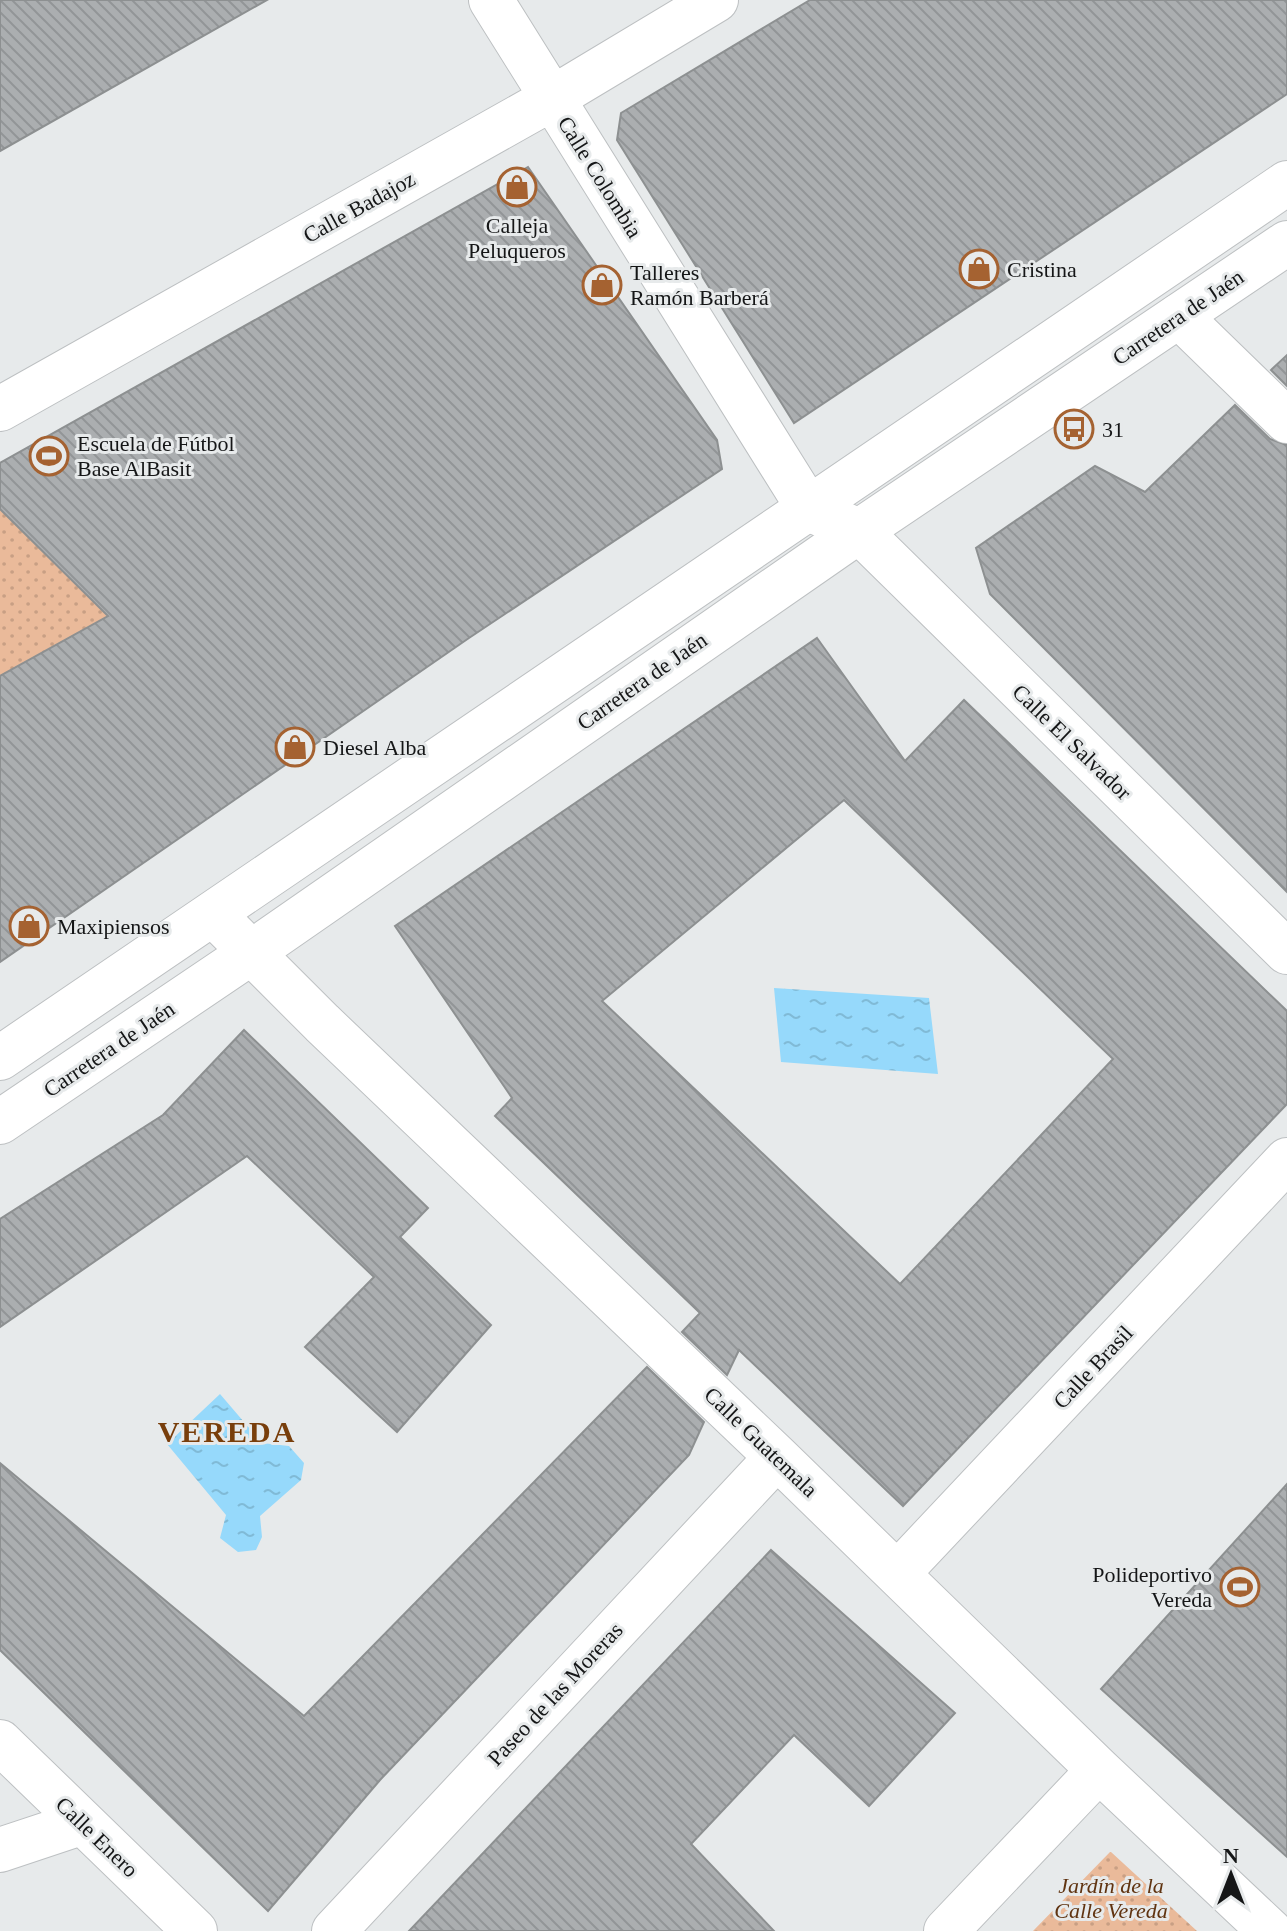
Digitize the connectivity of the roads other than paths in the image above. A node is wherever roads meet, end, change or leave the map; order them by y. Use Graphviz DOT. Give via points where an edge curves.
graph roads {
  1 [pos="491,0"];
  2 [pos="716,0"];
  3 [pos="551,99"];
  4 [pos="1287,183"];
  5 [pos="1287,243"];
  6 [pos="1179,316"];
  7 [pos="0,409"];
  8 [pos="1287,421"];
  9 [pos="809,509"];
  10 [pos="859,531"];
  11 [pos="213,914"];
  12 [pos="252,952"];
  13 [pos="1287,952"];
  14 [pos="0,1058"];
  15 [pos="0,1122"];
  16 [pos="1287,1160"];
  17 [pos="777,1457"];
  18 [pos="898,1573"];
  19 [pos="0,1742"];
  20 [pos="1099,1770"];
  21 [pos="81,1823"];
  22 [pos="0,1850"];
  23 [pos="195,1931"];
  24 [pos="334,1931"];
  25 [pos="946,1931"];
  26 [pos="1270,1931"];
  1 -- 3 [label="street, Calle Colombia"];
  2 -- 3 [label="street, Calle Badajoz"];
  3 -- 7 [label="street, Calle Badajoz"];
  3 -- 9 [label="street, Calle Colombia"];
  4 -- 9 [label="street"];
  5 -- 6 [label="street, Carretera de Jaén"];
  6 -- 8 [label="street"];
  6 -- 10 [label="street, Carretera de Jaén"];
  9 -- 10 [label="street"];
  9 -- 11 [label="street"];
  10 -- 12 [label="street, Carretera de Jaén"];
  10 -- 13 [label="street, Calle El Salvador"];
  11 -- 12 [label="street, Calle Guatemala"];
  11 -- 14 [label="street"];
  12 -- 15 [label="street, Carretera de Jaén"];
  12 -- 17 [label="street, Calle Guatemala"];
  16 -- 18 [label="street, Calle Brasil"];
  17 -- 18 [label="street, Calle Guatemala"];
  17 -- 24 [label="street, Paseo de las Moreras"];
  18 -- 20 [label="street, Calle Guatemala"];
  19 -- 21 [label="street, Calle Enero"];
  20 -- 25 [label="street"];
  20 -- 26 [label="street, Calle Guatemala"];
  21 -- 22 [label="street"];
  21 -- 23 [label="street, Calle Enero"];
}
